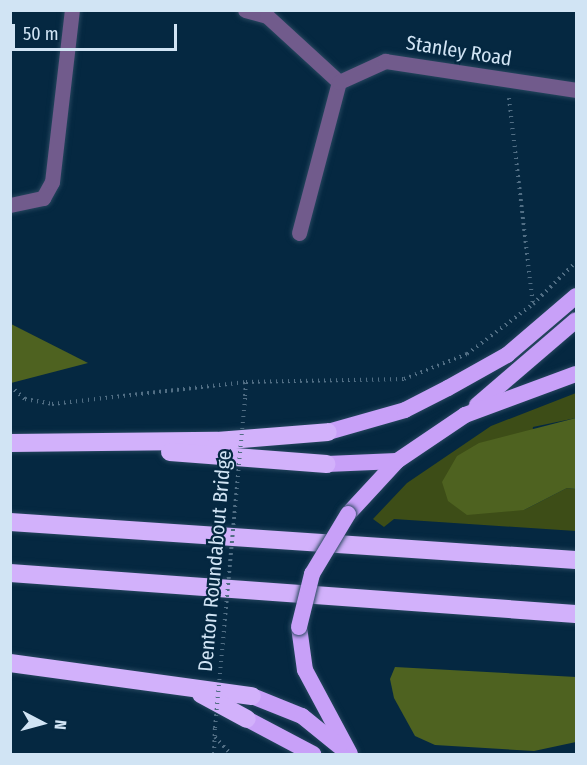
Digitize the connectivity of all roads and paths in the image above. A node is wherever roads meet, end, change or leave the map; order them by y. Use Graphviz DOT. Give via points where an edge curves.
graph roads {
  1 [pos="72,10"];
  2 [pos="245,10"];
  3 [pos="506,80"];
  4 [pos="339,82"];
  5 [pos="576,90"];
  6 [pos="10,205"];
  7 [pos="299,233"];
  8 [pos="576,262"];
  9 [pos="576,296"];
  10 [pos="533,304"];
  11 [pos="576,320"];
  12 [pos="576,374"];
  13 [pos="246,382"];
  14 [pos="10,386"];
  15 [pos="465,415"];
  16 [pos="328,432"];
  17 [pos="10,443"];
  18 [pos="72,443"];
  19 [pos="397,461"];
  20 [pos="327,464"];
  21 [pos="10,522"];
  22 [pos="576,560"];
  23 [pos="10,573"];
  24 [pos="576,614"];
  25 [pos="10,663"];
  26 [pos="190,689"];
  27 [pos="252,696"];
  28 [pos="247,719"];
  29 [pos="215,737"];
  30 [pos="348,753"];
  31 [pos="214,754"];
  32 [pos="231,754"];
  33 [pos="313,754"];
  1 -- 6 [label="street" via="52,182 43,198"];
  2 -- 4 [label="street" via="267,16"];
  3 -- 4 [label="street, Stanley Road" via="386,61"];
  3 -- 5 [label="street, Stanley Road"];
  3 -- 10 [label="path"];
  4 -- 7 [label="street"];
  8 -- 10 [label="path"];
  9 -- 16 [label="highway" via="507,355 448,388 405,410"];
  10 -- 13 [label="path" via="467,354 404,380"];
  11 -- 15 [label="highway"];
  12 -- 15 [label="highway"];
  13 -- 14 [label="path" via="52,404 25,399"];
  13 -- 29 [label="path, Denton Roundabout Bridge, bridge"];
  15 -- 19 [label="highway"];
  16 -- 18 [label="highway" via="217,441"];
  17 -- 18 [label="highway"];
  18 -- 20 [label="highway"];
  19 -- 20 [label="highway"];
  19 -- 30 [label="highway, bridge" via="348,514 312,574 299,627 305,670"];
  21 -- 22 [label="highway"];
  23 -- 24 [label="highway"];
  25 -- 26 [label="highway"];
  26 -- 27 [label="highway"];
  26 -- 28 [label="highway"];
  27 -- 30 [label="highway" via="302,716"];
  28 -- 33 [label="highway"];
  29 -- 31 [label="path, Denton Roundabout Bridge"];
  29 -- 32 [label="path"];
}
